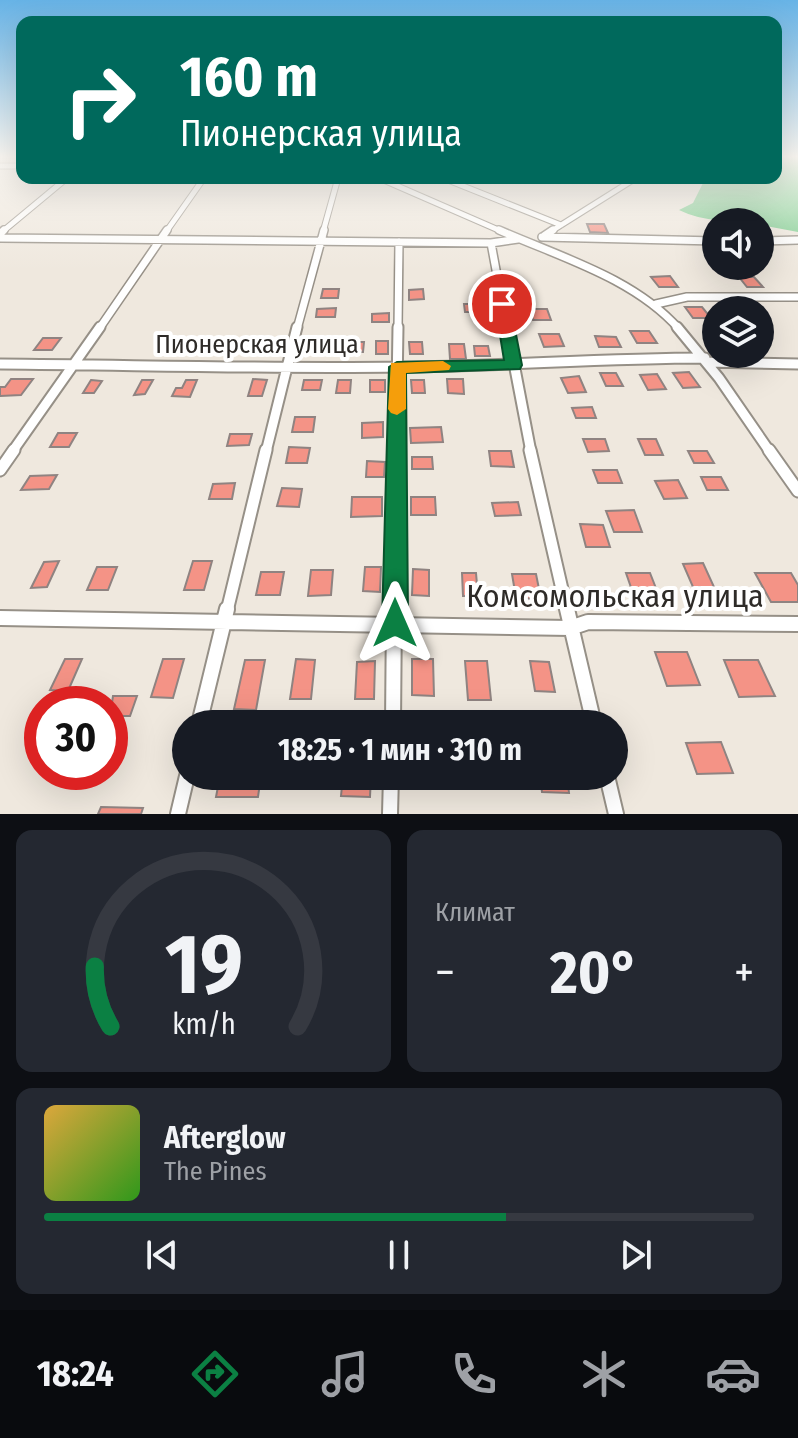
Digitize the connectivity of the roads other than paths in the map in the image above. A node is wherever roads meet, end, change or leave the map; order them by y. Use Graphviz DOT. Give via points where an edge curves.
graph roads {
  1 [pos="49,194"];
  2 [pos="193,194"];
  3 [pos="333,194"];
  4 [pos="415,194"];
  5 [pos="483,194"];
  6 [pos="610,194"];
  7 [pos="561,225"];
  8 [pos="0,236"];
  9 [pos="542,237"];
  10 [pos="162,239"];
  11 [pos="518,239"];
  12 [pos="798,240"];
  13 [pos="320,241"];
  14 [pos="702,241"];
  15 [pos="774,241"];
  16 [pos="399,242"];
  17 [pos="491,243"];
  18 [pos="531,244"];
  19 [pos="798,297"];
  20 [pos="656,304"];
  21 [pos="702,356"];
  22 [pos="702,360"];
  23 [pos="774,363"];
  24 [pos="0,364"];
  25 [pos="798,364"];
  26 [pos="74,365"];
  27 [pos="287,365"];
  28 [pos="514,365"];
  29 [pos="397,367"];
  30 [pos="712,368"];
  31 [pos="0,470"];
  32 [pos="798,491"];
  33 [pos="0,618"];
  34 [pos="223,623"];
  35 [pos="395,623"];
  36 [pos="798,624"];
  37 [pos="570,628"];
  38 [pos="202,710"];
  39 [pos="393,710"];
  40 [pos="590,710"];
  41 [pos="184,790"];
  42 [pos="391,790"];
  43 [pos="610,790"];
  44 [pos="178,814"];
  45 [pos="390,814"];
  46 [pos="616,814"];
  1 -- 8 [label="street"];
  2 -- 10 [label="street"];
  3 -- 13 [label="street"];
  4 -- 11 [label="street"];
  5 -- 7 [label="street"];
  6 -- 7 [label="street"];
  7 -- 9 [label="street"];
  8 -- 10 [label="street"];
  9 -- 14 [label="street"];
  9 -- 18 [label="street"];
  10 -- 13 [label="street"];
  10 -- 26 [label="street"];
  11 -- 17 [label="street"];
  11 -- 18 [label="street"];
  12 -- 15 [label="street"];
  13 -- 16 [label="street"];
  13 -- 27 [label="street"];
  16 -- 17 [label="street"];
  16 -- 29 [label="street"];
  17 -- 28 [label="street"];
  18 -- 20 [label="street"];
  19 -- 20 [label="street" via="687,297"];
  20 -- 21 [label="street"];
  22 -- 28 [label="street, Пионерская улица" via="610,358"];
  23 -- 25 [label="street, Пионерская улица"];
  24 -- 26 [label="street, Пионерская улица"];
  26 -- 27 [label="street, Пионерская улица"];
  26 -- 31 [label="street"];
  27 -- 29 [label="street, Пионерская улица"];
  27 -- 34 [label="street"];
  28 -- 29 [label="street, Пионерская улица"];
  28 -- 37 [label="street"];
  29 -- 35 [label="street"];
  30 -- 32 [label="street"];
  33 -- 34 [label="street, Комсомольская улица"];
  34 -- 35 [label="street, Комсомольская улица"];
  34 -- 38 [label="street"];
  35 -- 37 [label="street, Комсомольская улица"];
  35 -- 39 [label="street"];
  36 -- 37 [label="street, Комсомольская улица" via="588,622"];
  37 -- 40 [label="street"];
  41 -- 44 [label="street"];
  42 -- 45 [label="street"];
  43 -- 46 [label="street"];
}
